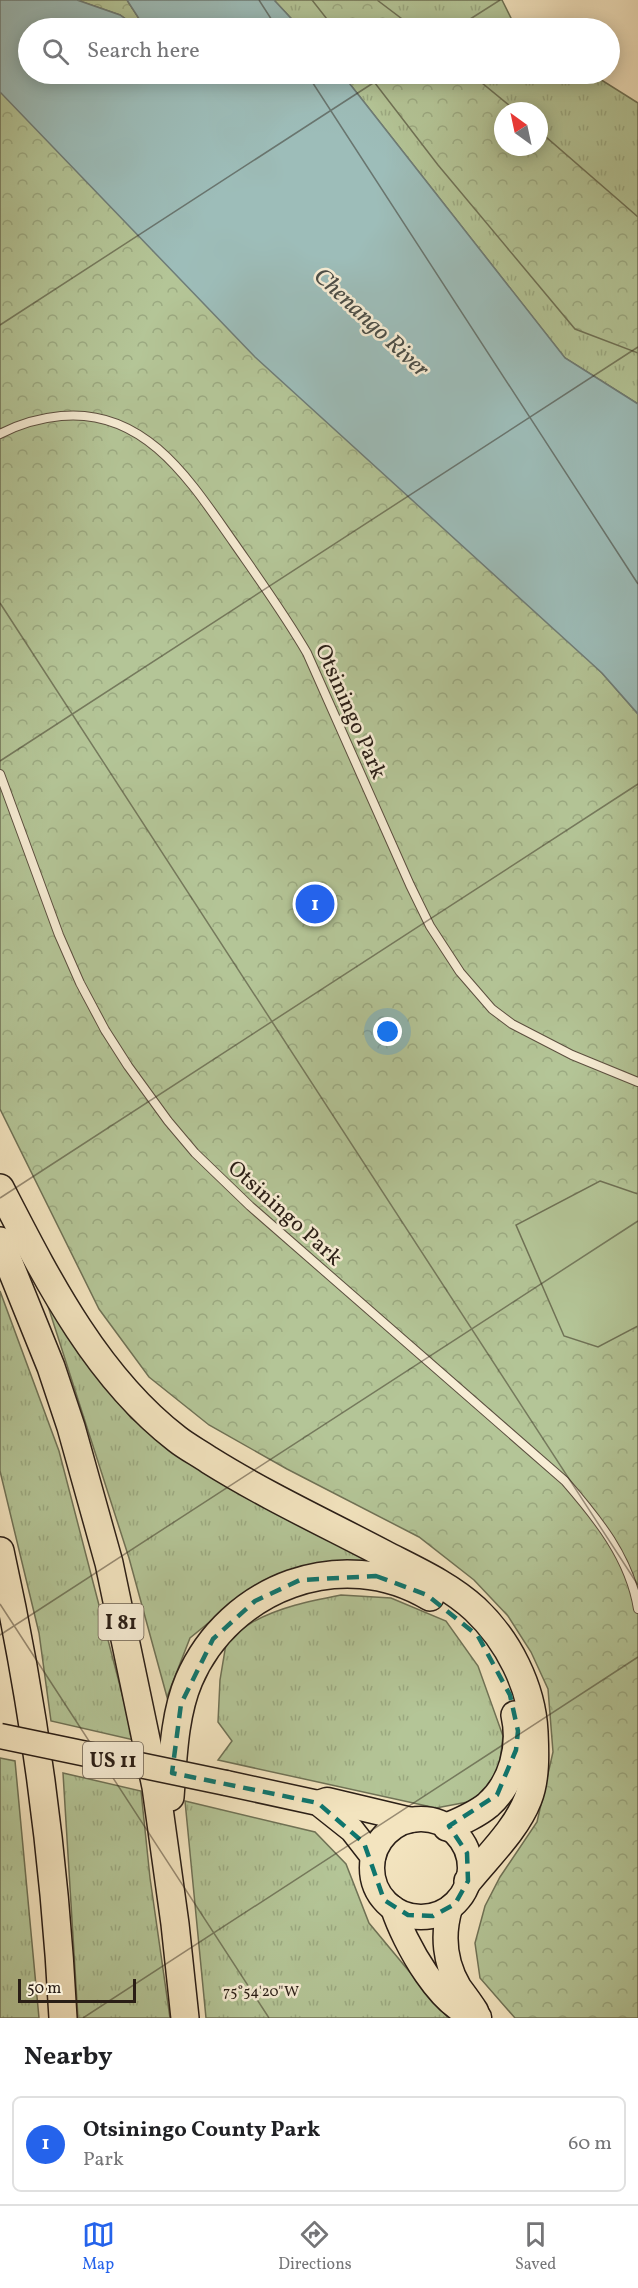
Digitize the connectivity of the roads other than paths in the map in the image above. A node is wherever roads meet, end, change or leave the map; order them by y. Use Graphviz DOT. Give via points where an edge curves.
graph roads {
  1 [pos="0,434"];
  2 [pos="0,774"];
  3 [pos="638,1082"];
  4 [pos="0,1188"];
  5 [pos="0,1241"];
  6 [pos="1,1560"];
  7 [pos="638,1609"];
  8 [pos="0,1736"];
  9 [pos="318,1803"];
  10 [pos="411,1820"];
  11 [pos="447,1827"];
  12 [pos="166,1852"];
  13 [pos="373,1857"];
  14 [pos="468,1881"];
  15 [pos="393,1908"];
  16 [pos="450,1908"];
  17 [pos="63,2018"];
  18 [pos="185,2018"];
  19 [pos="480,2018"];
  1 -- 3 [label="lane, Otsiningo Park" via="41,418 79,414 136,431 179,470 209,507 307,653 410,885 430,926 460,972 492,1009 512,1024 572,1055"];
  2 -- 7 [label="lane, Otsiningo Park" via="58,935 80,983 105,1030 168,1121 250,1206 565,1480 597,1518 624,1562"];
  4 -- 14 [label="highway" via="37,1261 83,1337 136,1402 160,1424 239,1479 441,1584 495,1630 529,1698 535,1753 529,1798 517,1820"];
  5 -- 12 [label="highway, I 81" via="51,1367 109,1563"];
  6 -- 17 [label="highway" via="36,1752 54,1897"];
  8 -- 9 [label="main road, US 11, bridge"];
  9 -- 10 [label="main road, US 11" via="327,1800"];
  9 -- 13 [label="main road, US 11" via="352,1830"];
  10 -- 11 [label="main road, US 11" via="430,1820"];
  10 -- 13 [label="main road" via="386,1833"];
  11 -- 12 [label="highway" via="488,1805 513,1766 518,1731 510,1695 490,1653 448,1608 427,1595 375,1576 325,1576 300,1580 255,1600 232,1619 200,1657 181,1704"];
  11 -- 14 [label="main road" via="467,1853"];
  12 -- 18 [label="highway, I 81"];
  13 -- 15 [label="main road" via="375,1886"];
  14 -- 16 [label="main road"];
  15 -- 16 [label="main road" via="423,1917"];
  15 -- 19 [label="main road" via="410,1948 433,1982 467,2016"];
  16 -- 19 [label="main road" via="445,1932 448,1960 458,1985"];
}
